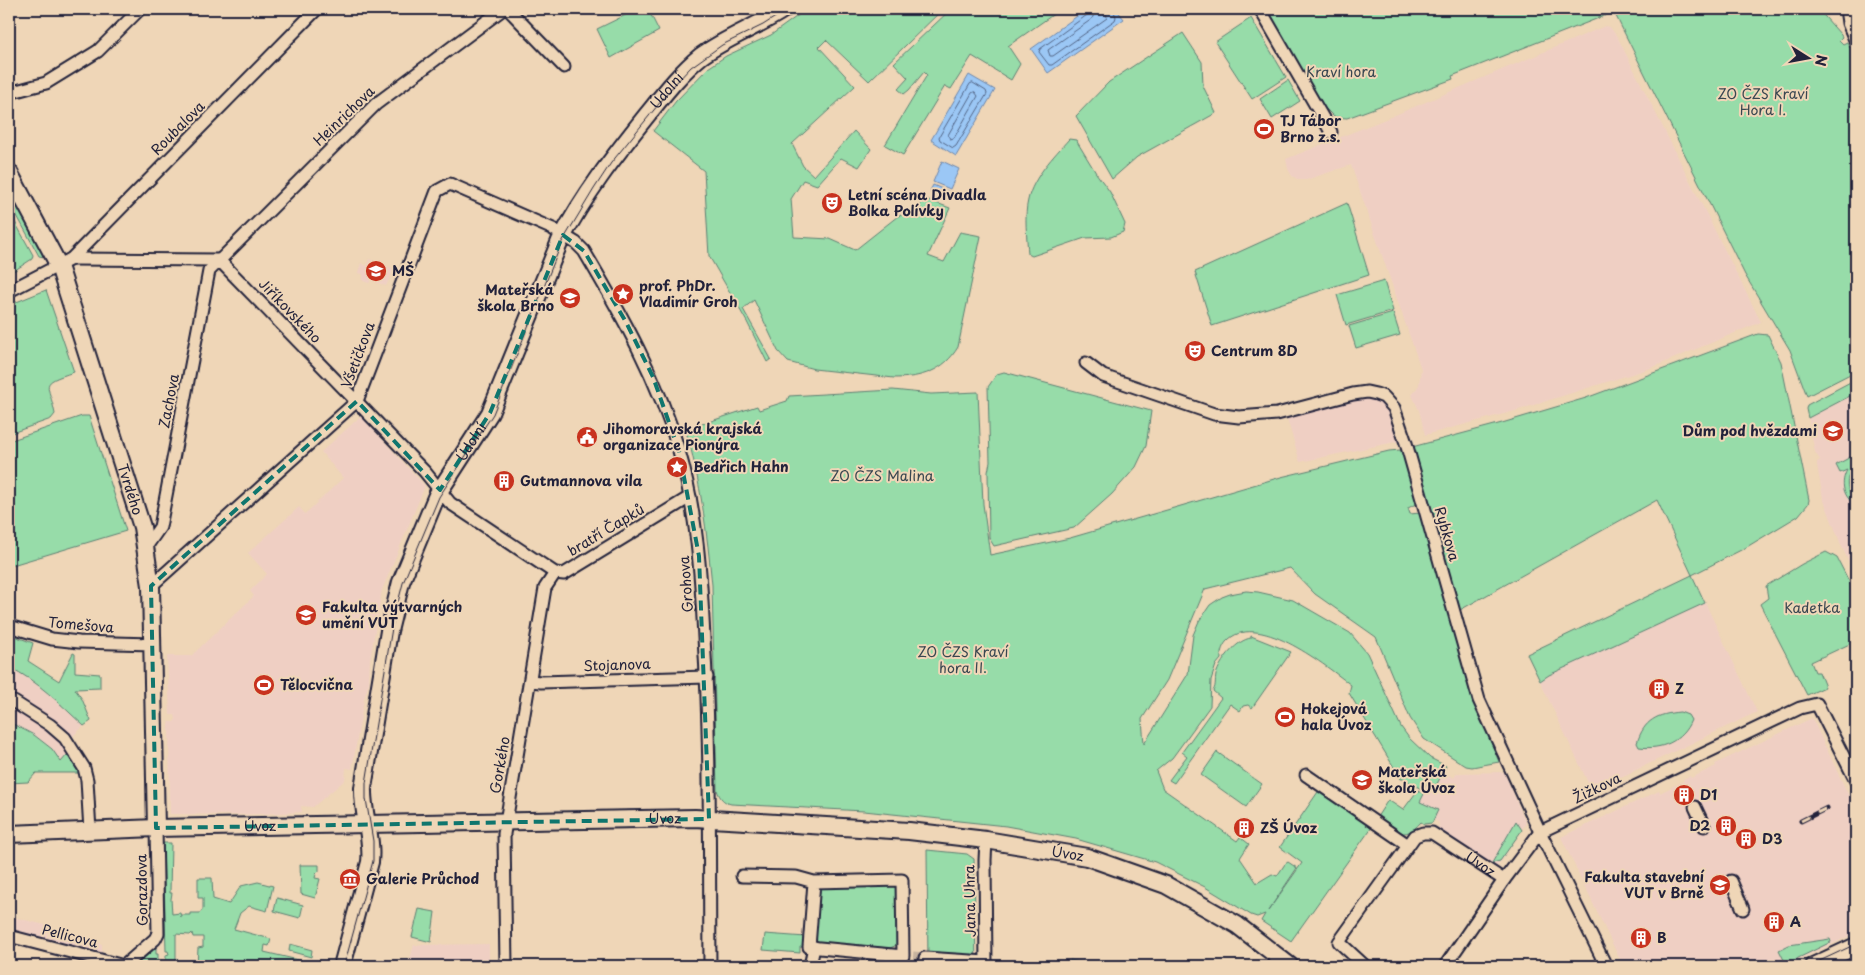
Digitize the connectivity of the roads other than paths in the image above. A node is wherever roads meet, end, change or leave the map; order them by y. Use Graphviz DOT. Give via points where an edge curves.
graph roads {
  1 [pos="140,9"];
  2 [pos="317,9"];
  3 [pos="503,9"];
  4 [pos="508,9"];
  5 [pos="784,9"];
  6 [pos="1260,9"];
  7 [pos="1846,9"];
  8 [pos="1856,42"];
  9 [pos="564,67"];
  10 [pos="9,93"];
  11 [pos="1331,132"];
  12 [pos="9,172"];
  13 [pos="563,235"];
  14 [pos="219,260"];
  15 [pos="65,262"];
  16 [pos="9,291"];
  17 [pos="1086,363"];
  18 [pos="356,401"];
  19 [pos="440,490"];
  20 [pos="690,497"];
  21 [pos="146,547"];
  22 [pos="555,573"];
  23 [pos="151,586"];
  24 [pos="9,626"];
  25 [pos="152,644"];
  26 [pos="706,677"];
  27 [pos="530,680"];
  28 [pos="9,701"];
  29 [pos="1306,775"];
  30 [pos="1856,781"];
  31 [pos="1695,806"];
  32 [pos="709,819"];
  33 [pos="505,822"];
  34 [pos="367,825"];
  35 [pos="1704,826"];
  36 [pos="156,828"];
  37 [pos="90,831"];
  38 [pos="1540,832"];
  39 [pos="9,834"];
  40 [pos="986,840"];
  41 [pos="1408,845"];
  42 [pos="742,876"];
  43 [pos="1504,880"];
  44 [pos="814,882"];
  45 [pos="1731,882"];
  46 [pos="1744,909"];
  47 [pos="9,936"];
  48 [pos="1856,946"];
  49 [pos="814,948"];
  50 [pos="914,957"];
  51 [pos="986,964"];
  52 [pos="124,966"];
  53 [pos="342,966"];
  54 [pos="506,966"];
  55 [pos="710,966"];
  56 [pos="810,966"];
  57 [pos="1290,966"];
  58 [pos="1365,966"];
  59 [pos="1445,966"];
  60 [pos="1606,966"];
  61 [pos="1813,966"];
  1 -- 10 [label="street" via="98,51 46,82"];
  2 -- 15 [label="street, Roubalova"];
  3 -- 14 [label="street, Heinrichova" via="376,104"];
  4 -- 9 [label="street"];
  5 -- 13 [label="street, Údolní" via="715,47 678,77 610,162"];
  6 -- 11 [label="street"];
  7 -- 8 [label="street"];
  12 -- 15 [label="street, Tvrdého"];
  13 -- 18 [label="street, Všetičkova" via="450,184 437,191"];
  13 -- 19 [label="street, Údolní" via="490,413"];
  13 -- 20 [label="street, Grohova" via="584,251 626,322 653,377 679,451"];
  14 -- 15 [label="street"];
  14 -- 18 [label="street, Jiříkovského"];
  14 -- 21 [label="street, Zachova" via="210,271 160,527"];
  15 -- 16 [label="street"];
  15 -- 21 [label="street, Tvrdého"];
  17 -- 38 [label="street, Rybkova" via="1103,376 1214,414 1238,417 1277,414 1367,392 1389,402 1406,443 1480,700"];
  18 -- 19 [label="street, Jiříkovského"];
  18 -- 23 [label="street, Všetičkova"];
  19 -- 22 [label="street" via="450,503"];
  19 -- 34 [label="street, Údolní" via="395,603 364,781"];
  20 -- 22 [label="street, bratří Čapků" via="564,574"];
  20 -- 26 [label="street, Grohova" via="699,556"];
  21 -- 23 [label="street, Tvrdého"];
  22 -- 27 [label="street, Gorkého" via="545,588"];
  23 -- 25 [label="street, Tvrdého"];
  24 -- 25 [label="street, Tomešova" via="63,640"];
  25 -- 36 [label="street, Tvrdého"];
  26 -- 27 [label="street, Stojanova"];
  26 -- 32 [label="street, Grohova"];
  27 -- 33 [label="street, Gorkého"];
  28 -- 37 [label="street" via="66,738 84,768"];
  29 -- 41 [label="street"];
  30 -- 38 [label="street, Žižkova" via="1817,704 1800,708"];
  31 -- 35 [label="street"];
  32 -- 33 [label="street, Úvoz"];
  32 -- 40 [label="street, Úvoz" via="909,831"];
  32 -- 55 [label="street, Grohova"];
  33 -- 34 [label="street, Úvoz"];
  33 -- 54 [label="street, Gorkého"];
  34 -- 36 [label="street, Úvoz"];
  34 -- 53 [label="street, Údolní" via="370,862"];
  36 -- 37 [label="street, Úvoz"];
  36 -- 52 [label="street, Gorazdova" via="158,933"];
  37 -- 39 [label="street, Úvoz"];
  38 -- 43 [label="street, Žižkova"];
  38 -- 60 [label="street, Rybkova"];
  40 -- 51 [label="street, Jana Uhra"];
  40 -- 57 [label="street, Úvoz" via="1087,856 1159,882 1238,925"];
  41 -- 43 [label="street, Úvoz" via="1415,836 1432,833"];
  41 -- 58 [label="street, Úvoz" via="1339,942"];
  42 -- 44 [label="street" via="796,877"];
  43 -- 59 [label="street, Žižkova"];
  44 -- 49 [label="street" via="809,947"];
  44 -- 50 [label="street" via="902,880"];
  45 -- 46 [label="street"];
  47 -- 52 [label="street, Pellicova"];
  48 -- 61 [label="street"];
  49 -- 50 [label="street, Jana Uhra"];
  49 -- 56 [label="street"];
  50 -- 51 [label="street, Jana Uhra"];
}
